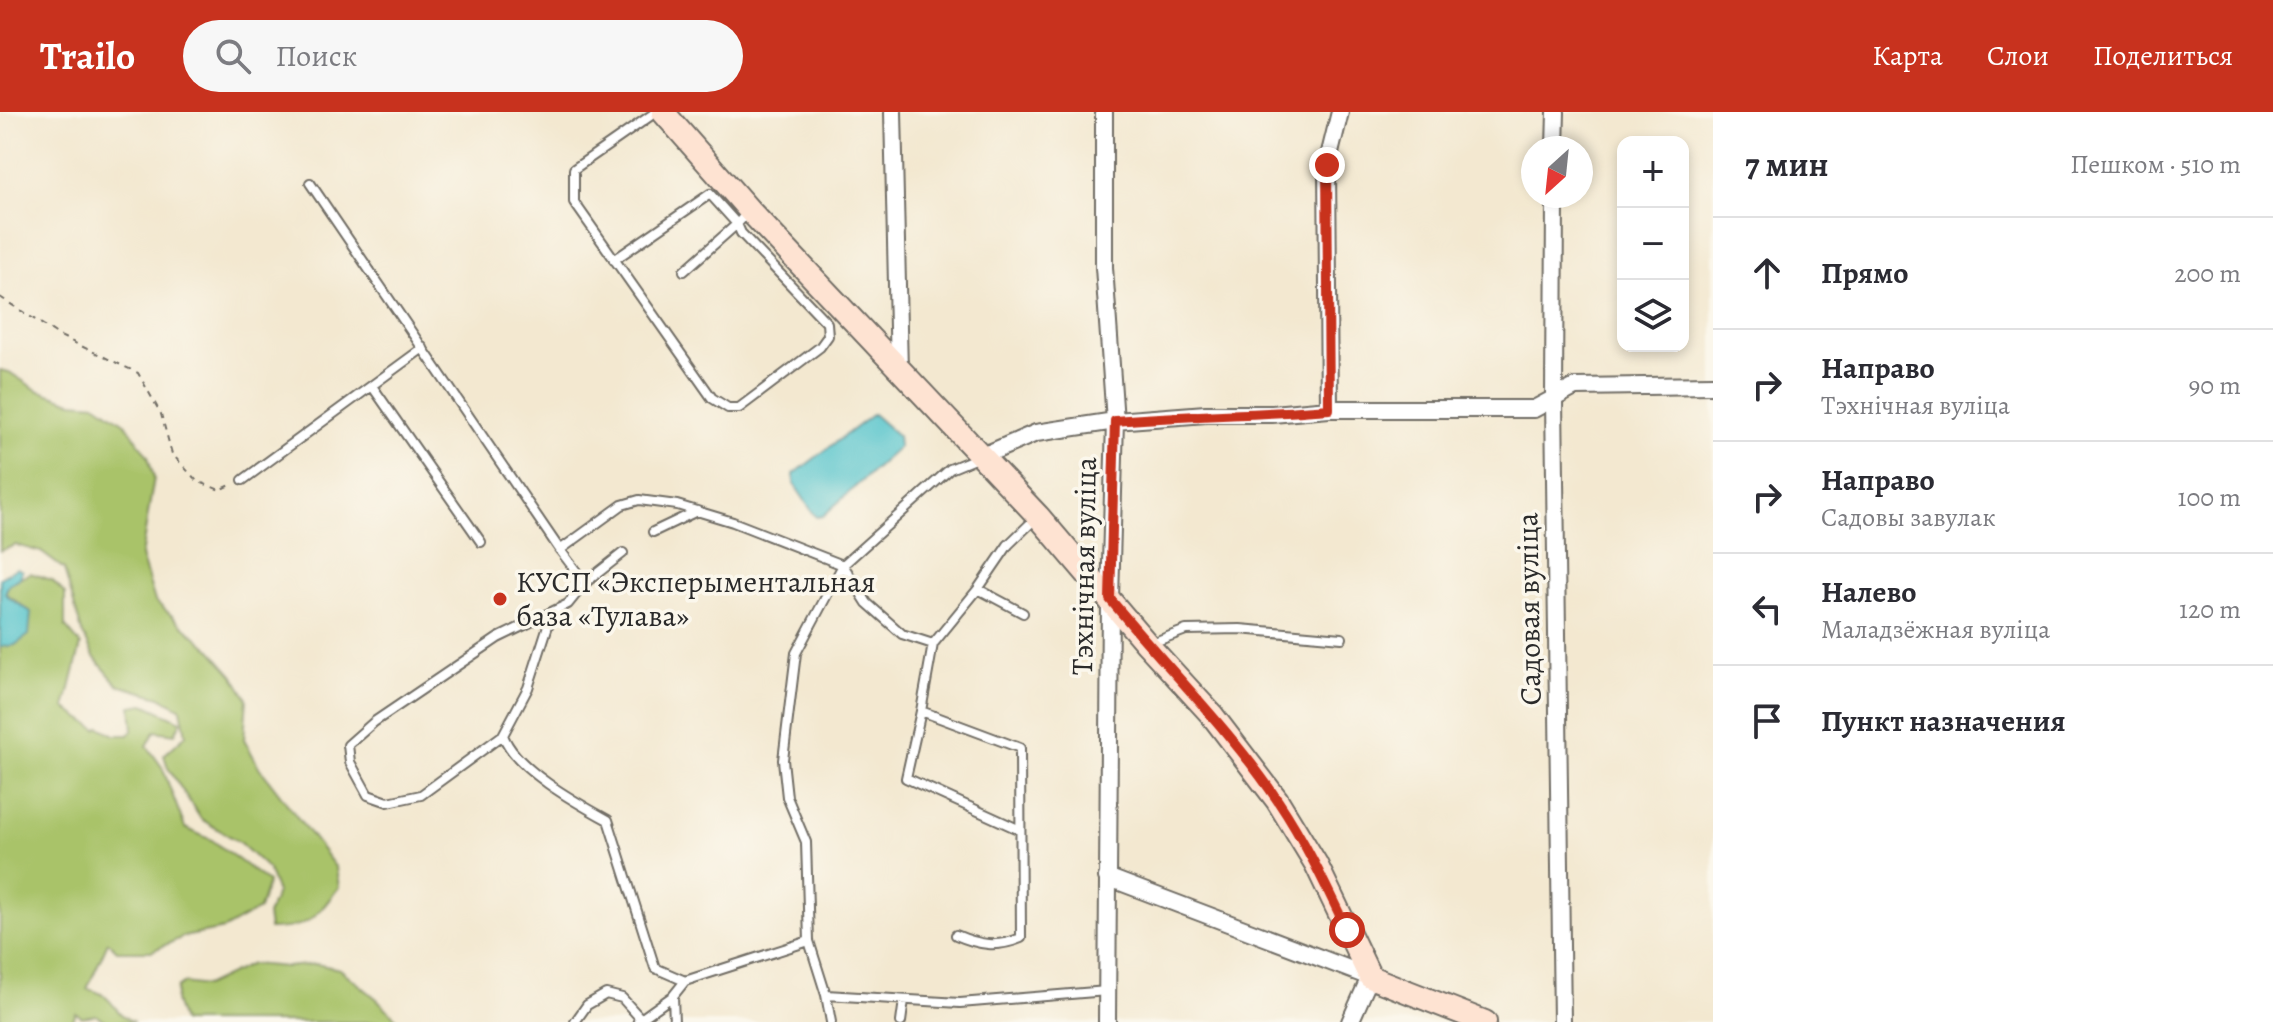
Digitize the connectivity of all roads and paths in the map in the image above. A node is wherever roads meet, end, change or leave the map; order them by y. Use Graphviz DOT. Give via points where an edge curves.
graph roads {
  1 [pos="656,112"];
  2 [pos="663,112"];
  3 [pos="893,112"];
  4 [pos="1104,112"];
  5 [pos="1340,112"];
  6 [pos="1556,112"];
  7 [pos="1555,136"];
  8 [pos="310,183"];
  9 [pos="1555,208"];
  10 [pos="743,217"];
  11 [pos="614,260"];
  12 [pos="684,271"];
  13 [pos="0,297"];
  14 [pos="423,348"];
  15 [pos="899,371"];
  16 [pos="1713,385"];
  17 [pos="372,386"];
  18 [pos="1554,400"];
  19 [pos="1329,409"];
  20 [pos="1115,421"];
  21 [pos="980,457"];
  22 [pos="243,480"];
  23 [pos="697,511"];
  24 [pos="1038,516"];
  25 [pos="653,532"];
  26 [pos="481,542"];
  27 [pos="560,550"];
  28 [pos="623,553"];
  29 [pos="843,565"];
  30 [pos="585,583"];
  31 [pos="978,589"];
  32 [pos="1110,599"];
  33 [pos="552,613"];
  34 [pos="1023,613"];
  35 [pos="1342,638"];
  36 [pos="933,644"];
  37 [pos="1147,644"];
  38 [pos="921,711"];
  39 [pos="503,735"];
  40 [pos="1020,830"];
  41 [pos="1107,877"];
  42 [pos="956,935"];
  43 [pos="809,941"];
  44 [pos="1370,977"];
  45 [pos="685,981"];
  46 [pos="1107,991"];
  47 [pos="826,995"];
  48 [pos="673,996"];
  49 [pos="904,1000"];
  50 [pos="639,1021"];
  51 [pos="575,1022"];
  52 [pos="674,1022"];
  53 [pos="831,1022"];
  54 [pos="901,1022"];
  55 [pos="1107,1022"];
  56 [pos="1350,1022"];
  57 [pos="1485,1022"];
  58 [pos="1562,1022"];
  1 -- 11 [label="lane" via="574,169 574,202"];
  2 -- 10 [label="street"];
  3 -- 15 [label="street"];
  4 -- 20 [label="street, Тэхнічная вуліца" via="1104,267"];
  5 -- 19 [label="street" via="1327,165"];
  6 -- 7 [label="street"];
  8 -- 14 [label="lane"];
  9 -- 18 [label="street, Садовая вуліца"];
  10 -- 11 [label="lane" via="710,194"];
  10 -- 11 [label="lane" via="741,233 827,323 828,336 739,408 712,398"];
  10 -- 12 [label="lane"];
  10 -- 15 [label="street"];
  13 -- 22 [label="path" via="60,336 138,373 161,414 172,454 197,481 220,490"];
  14 -- 17 [label="lane"];
  14 -- 27 [label="lane"];
  15 -- 21 [label="street"];
  16 -- 18 [label="street" via="1575,387"];
  17 -- 22 [label="lane"];
  17 -- 26 [label="lane"];
  18 -- 19 [label="street" via="1534,409"];
  18 -- 58 [label="street, Садовая вуліца"];
  19 -- 20 [label="street"];
  20 -- 21 [label="street" via="1036,433"];
  20 -- 32 [label="street, Тэхнічная вуліца"];
  21 -- 24 [label="street"];
  21 -- 29 [label="lane" via="950,469"];
  23 -- 25 [label="lane"];
  23 -- 27 [label="lane" via="630,502"];
  23 -- 29 [label="lane"];
  24 -- 31 [label="lane" via="1008,545"];
  24 -- 32 [label="street"];
  27 -- 30 [label="lane"];
  28 -- 30 [label="lane"];
  29 -- 36 [label="lane" via="867,603 902,634"];
  29 -- 43 [label="lane" via="796,653 783,760 787,797 806,842"];
  30 -- 33 [label="lane" via="568,604"];
  31 -- 34 [label="lane"];
  31 -- 36 [label="lane"];
  32 -- 37 [label="street"];
  32 -- 41 [label="street, Тэхнічная вуліца"];
  33 -- 39 [label="lane" via="528,688"];
  33 -- 39 [label="lane" via="498,638 374,722 348,745 350,762 368,795 388,802 421,795"];
  35 -- 37 [label="lane" via="1186,630"];
  36 -- 38 [label="lane"];
  37 -- 44 [label="street" via="1212,715 1277,800 1316,864"];
  38 -- 40 [label="lane" via="1020,748"];
  38 -- 40 [label="lane" via="906,778"];
  39 -- 45 [label="lane" via="508,748 565,797 608,820 655,968"];
  40 -- 42 [label="lane" via="1021,938 1005,945 977,944"];
  41 -- 44 [label="street"];
  41 -- 46 [label="street, Тэхнічная вуліца"];
  43 -- 45 [label="lane"];
  43 -- 47 [label="lane"];
  44 -- 56 [label="street"];
  44 -- 57 [label="street"];
  45 -- 48 [label="lane"];
  46 -- 49 [label="lane" via="960,1003"];
  46 -- 55 [label="street, Тэхнічная вуліца"];
  47 -- 49 [label="lane"];
  47 -- 53 [label="lane"];
  48 -- 50 [label="lane"];
  48 -- 52 [label="lane"];
  49 -- 54 [label="lane"];
  50 -- 51 [label="lane" via="622,998 606,994 587,1005"];
}
